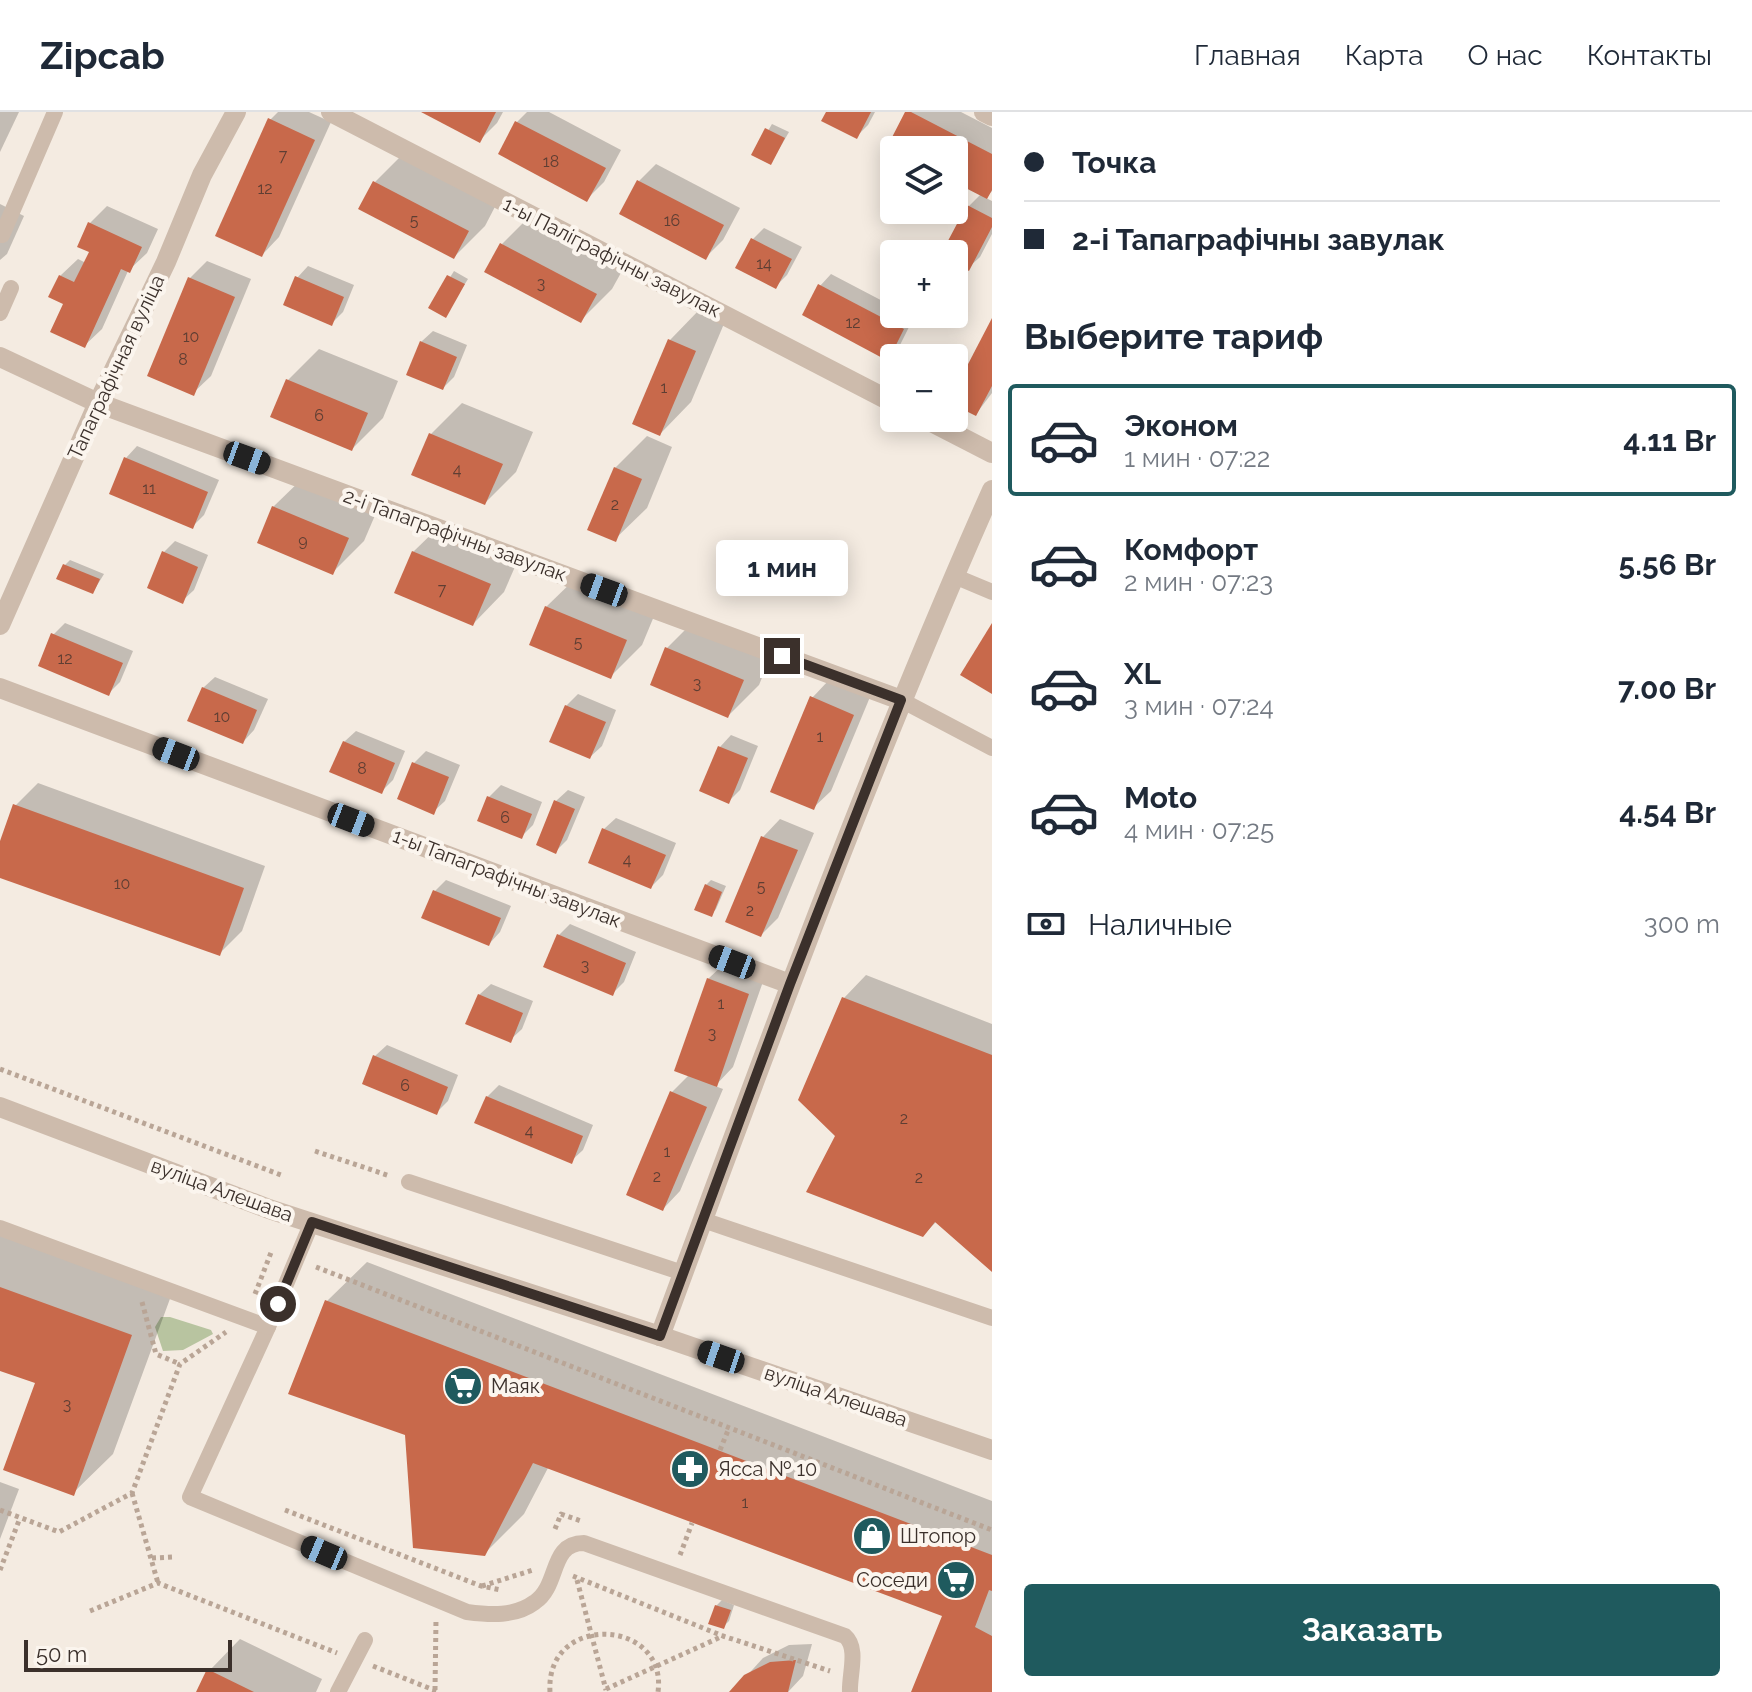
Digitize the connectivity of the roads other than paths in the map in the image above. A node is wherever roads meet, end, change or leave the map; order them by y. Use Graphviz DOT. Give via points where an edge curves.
graph roads {
  1 [pos="55,112"];
  2 [pos="236,112"];
  3 [pos="331,112"];
  4 [pos="984,112"];
  5 [pos="992,116"];
  6 [pos="2,235"];
  7 [pos="11,288"];
  8 [pos="0,313"];
  9 [pos="0,357"];
  10 [pos="880,396"];
  11 [pos="98,403"];
  12 [pos="951,432"];
  13 [pos="992,453"];
  14 [pos="992,490"];
  15 [pos="954,576"];
  16 [pos="992,592"];
  17 [pos="0,625"];
  18 [pos="0,688"];
  19 [pos="901,700"];
  20 [pos="992,748"];
  21 [pos="790,984"];
  22 [pos="0,1107"];
  23 [pos="409,1182"];
  24 [pos="703,1220"];
  25 [pos="312,1222"];
  26 [pos="0,1228"];
  27 [pos="683,1273"];
  28 [pos="992,1318"];
  29 [pos="268,1327"];
  30 [pos="660,1336"];
  31 [pos="992,1450"];
  32 [pos="365,1640"];
  33 [pos="850,1684"];
  34 [pos="338,1692"];
  1 -- 6 [label="lane"];
  2 -- 11 [label="street, Тапаграфічная вуліца"];
  3 -- 10 [label="street, 1-ы Паліграфічны завулак"];
  4 -- 5 [label="street"];
  7 -- 8 [label="lane"];
  9 -- 11 [label="street, 2-і Тапаграфічны завулак"];
  11 -- 17 [label="street, Тапаграфічная вуліца"];
  11 -- 19 [label="street, 2-і Тапаграфічны завулак"];
  12 -- 13 [label="street"];
  14 -- 15 [label="street"];
  15 -- 16 [label="lane"];
  15 -- 19 [label="street"];
  18 -- 21 [label="street, 1-ы Тапаграфічны завулак"];
  19 -- 20 [label="lane"];
  19 -- 21 [label="street"];
  21 -- 24 [label="street"];
  22 -- 25 [label="street, вуліца Алешава"];
  23 -- 27 [label="lane"];
  24 -- 27 [label="street"];
  24 -- 28 [label="lane"];
  25 -- 29 [label="lane"];
  25 -- 30 [label="street, вуліца Алешава"];
  26 -- 29 [label="lane"];
  27 -- 30 [label="street"];
  29 -- 33 [label="lane" via="190,1497 467,1612 516,1612 537,1602 563,1550 584,1543 845,1636 853,1650"];
  30 -- 31 [label="street, вуліца Алешава"];
  32 -- 34 [label="lane"];
}
